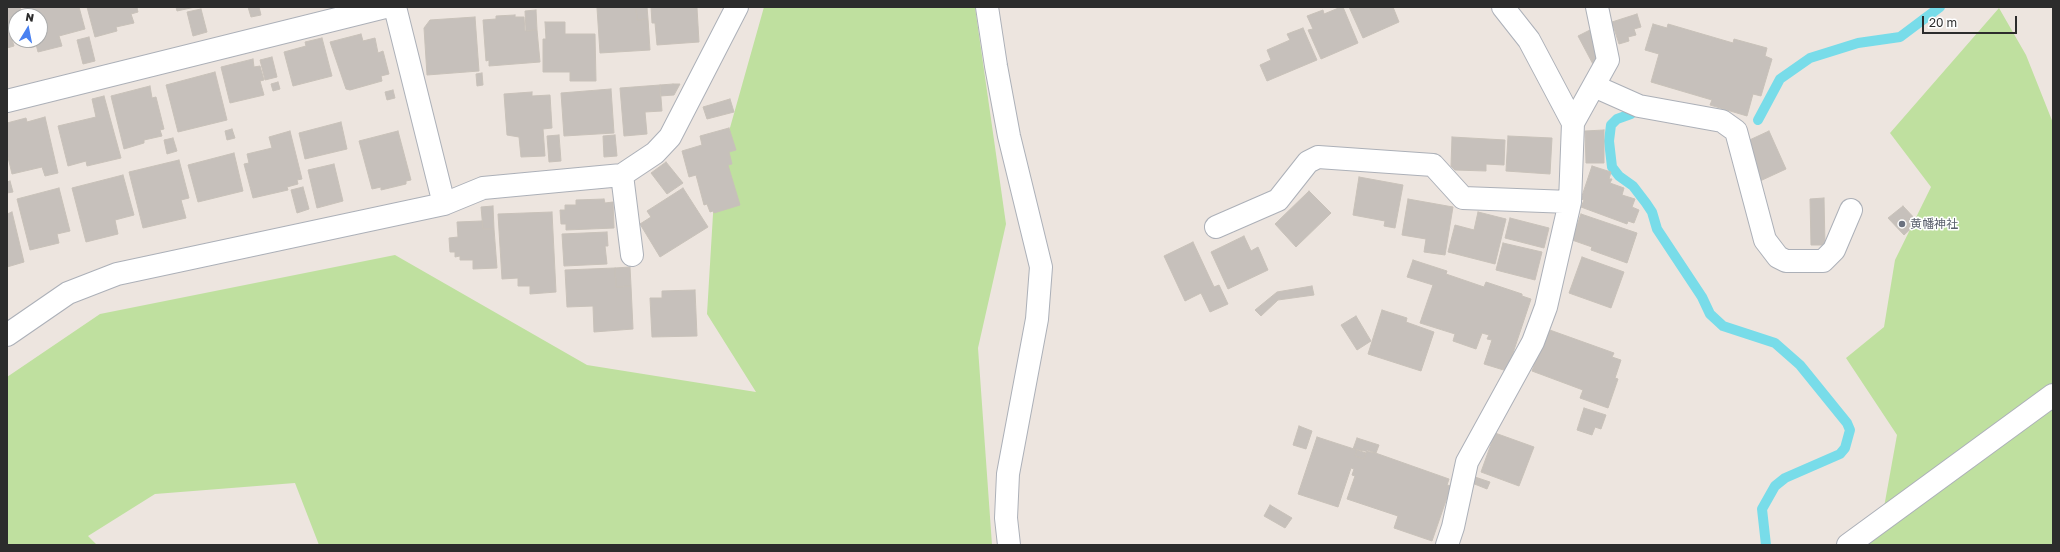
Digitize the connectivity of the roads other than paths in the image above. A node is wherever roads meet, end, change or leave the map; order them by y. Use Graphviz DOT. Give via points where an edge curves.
graph roads {
  1 [pos="385,7"];
  2 [pos="395,7"];
  3 [pos="737,7"];
  4 [pos="987,7"];
  5 [pos="1503,7"];
  6 [pos="1597,7"];
  7 [pos="1594,86"];
  8 [pos="7,101"];
  9 [pos="1574,123"];
  10 [pos="622,175"];
  11 [pos="1570,202"];
  12 [pos="444,204"];
  13 [pos="1851,210"];
  14 [pos="1216,227"];
  15 [pos="632,255"];
  16 [pos="7,335"];
  17 [pos="2053,396"];
  18 [pos="1009,545"];
  19 [pos="1447,545"];
  20 [pos="1848,545"];
  1 -- 8 [label="street"];
  2 -- 12 [label="street"];
  3 -- 10 [label="street" via="670,137 655,154"];
  4 -- 18 [label="street" via="1009,136 1040,267 1037,318 1008,474 1006,518"];
  5 -- 9 [label="street" via="1529,40"];
  6 -- 7 [label="street" via="1608,60"];
  7 -- 9 [label="street"];
  7 -- 13 [label="street" via="1639,106 1722,121 1736,131 1765,240 1778,257 1786,261 1824,262 1834,250"];
  9 -- 11 [label="street"];
  10 -- 12 [label="street" via="483,188"];
  10 -- 15 [label="street"];
  11 -- 14 [label="street" via="1463,198 1433,165 1318,157 1308,162 1278,200"];
  11 -- 19 [label="street" via="1546,307 1536,335 1467,462"];
  12 -- 16 [label="street" via="117,274 68,293"];
  17 -- 20 [label="street"];
}
